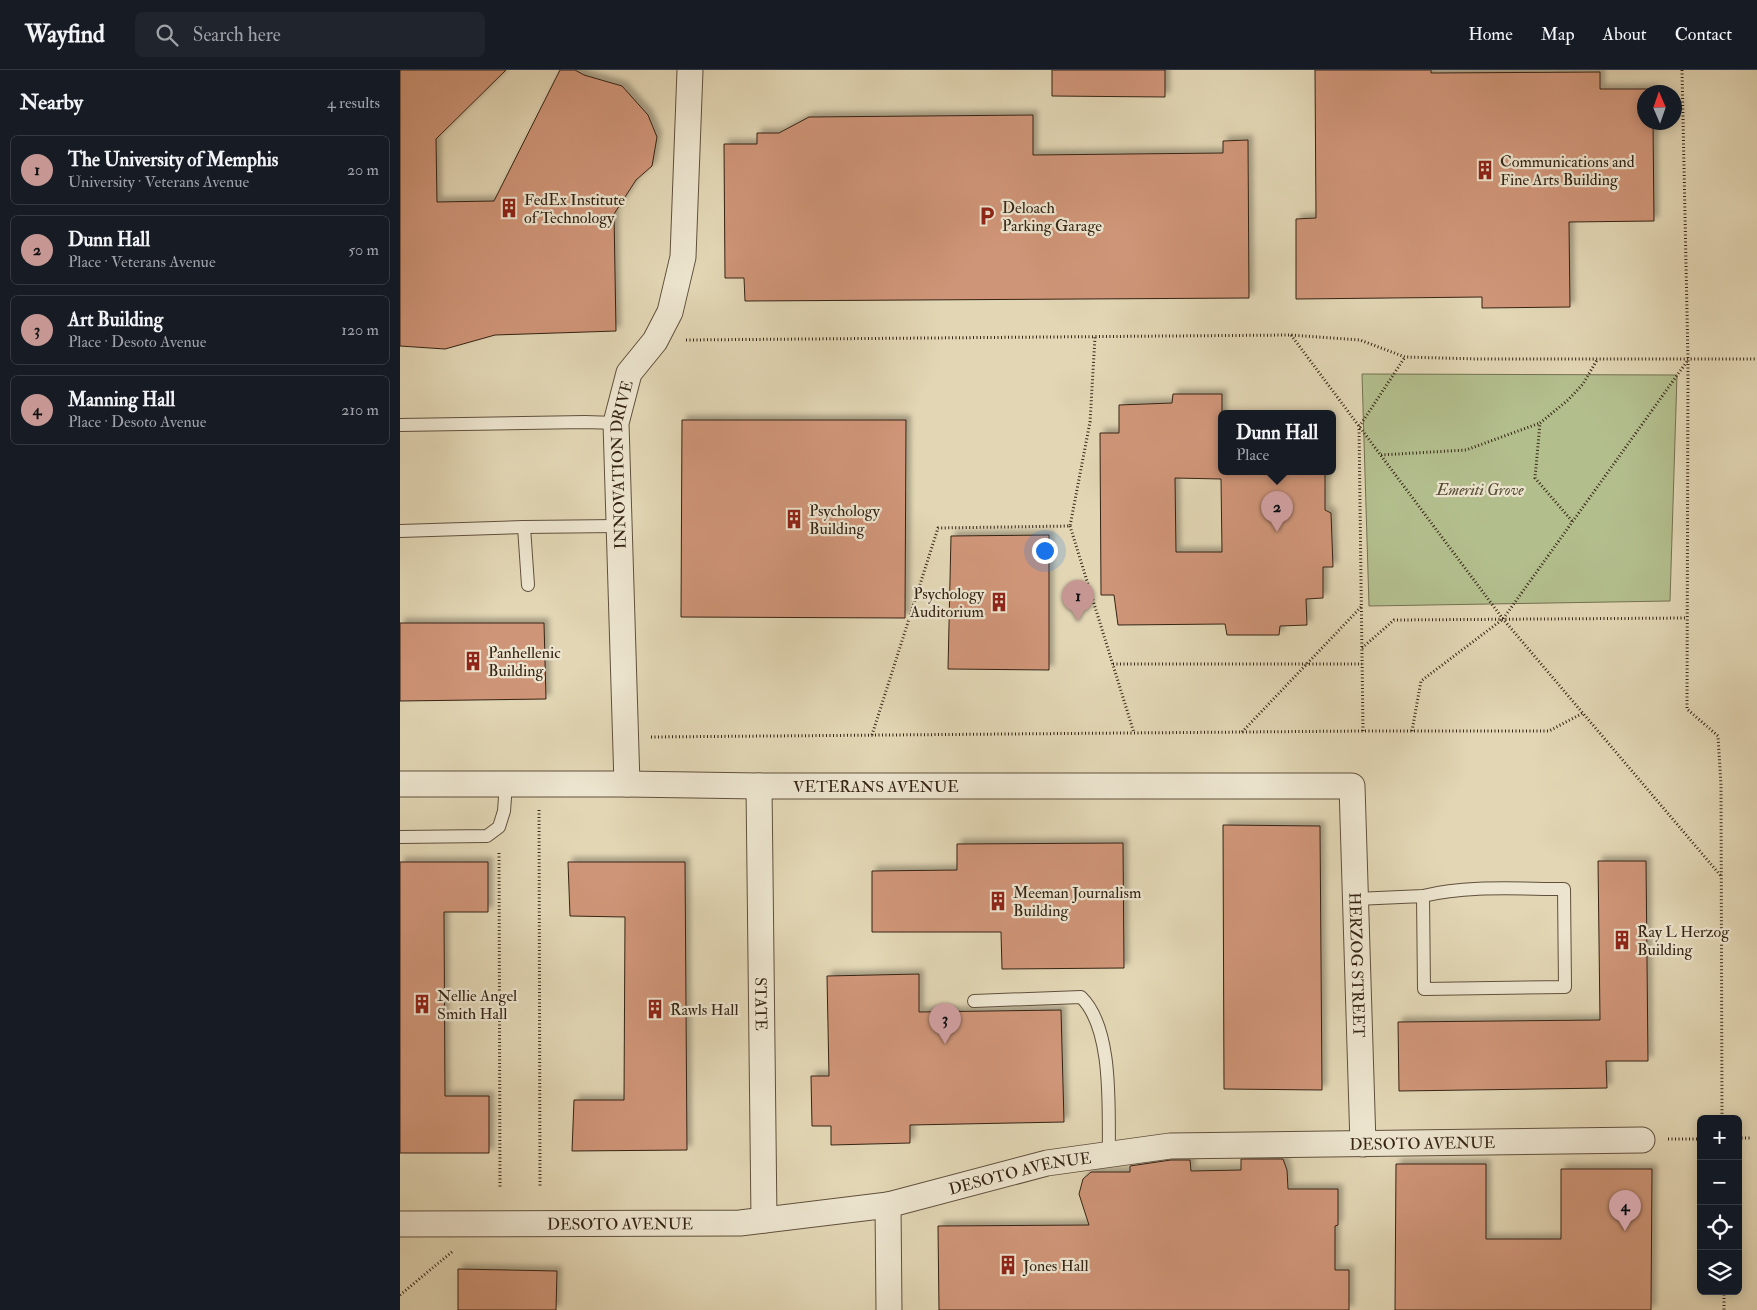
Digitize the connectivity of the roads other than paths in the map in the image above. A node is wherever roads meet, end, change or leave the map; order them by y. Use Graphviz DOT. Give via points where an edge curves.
graph roads {
  1 [pos="690,70"];
  2 [pos="616,423"];
  3 [pos="400,425"];
  4 [pos="618,526"];
  5 [pos="524,527"];
  6 [pos="400,531"];
  7 [pos="528,585"];
  8 [pos="400,784"];
  9 [pos="506,784"];
  10 [pos="627,784"];
  11 [pos="759,786"];
  12 [pos="1352,786"];
  13 [pos="400,837"];
  14 [pos="1423,896"];
  15 [pos="1356,899"];
  16 [pos="974,1000"];
  17 [pos="1642,1140"];
  18 [pos="1363,1144"];
  19 [pos="1109,1154"];
  20 [pos="888,1206"];
  21 [pos="764,1220"];
  22 [pos="400,1224"];
  23 [pos="890,1310"];
  1 -- 2 [label="street, INNOVATION DRIVE" via="683,256 670,312 655,341 629,373"];
  2 -- 3 [label="lane"];
  2 -- 4 [label="street, INNOVATION DRIVE"];
  4 -- 5 [label="lane"];
  4 -- 10 [label="street, INNOVATION DRIVE"];
  5 -- 6 [label="lane"];
  5 -- 7 [label="lane"];
  8 -- 9 [label="street, VETERANS AVENUE"];
  9 -- 10 [label="street, VETERANS AVENUE"];
  9 -- 13 [label="lane" via="499,827 488,836"];
  10 -- 11 [label="street, VETERANS AVENUE"];
  11 -- 12 [label="street, VETERANS AVENUE"];
  11 -- 21 [label="street, STATE"];
  12 -- 15 [label="street, HERZOG STREET"];
  14 -- 14 [label="lane" via="1424,989 1565,986 1564,889 1479,889"];
  14 -- 15 [label="lane"];
  15 -- 18 [label="street, HERZOG STREET"];
  16 -- 19 [label="lane" via="1081,997 1089,1005 1106,1060"];
  17 -- 18 [label="street, DESOTO AVENUE"];
  18 -- 19 [label="street, DESOTO AVENUE" via="1170,1146"];
  19 -- 20 [label="street, DESOTO AVENUE" via="1047,1163"];
  20 -- 21 [label="street, DESOTO AVENUE"];
  20 -- 23 [label="street"];
  21 -- 22 [label="street, DESOTO AVENUE"];
}
